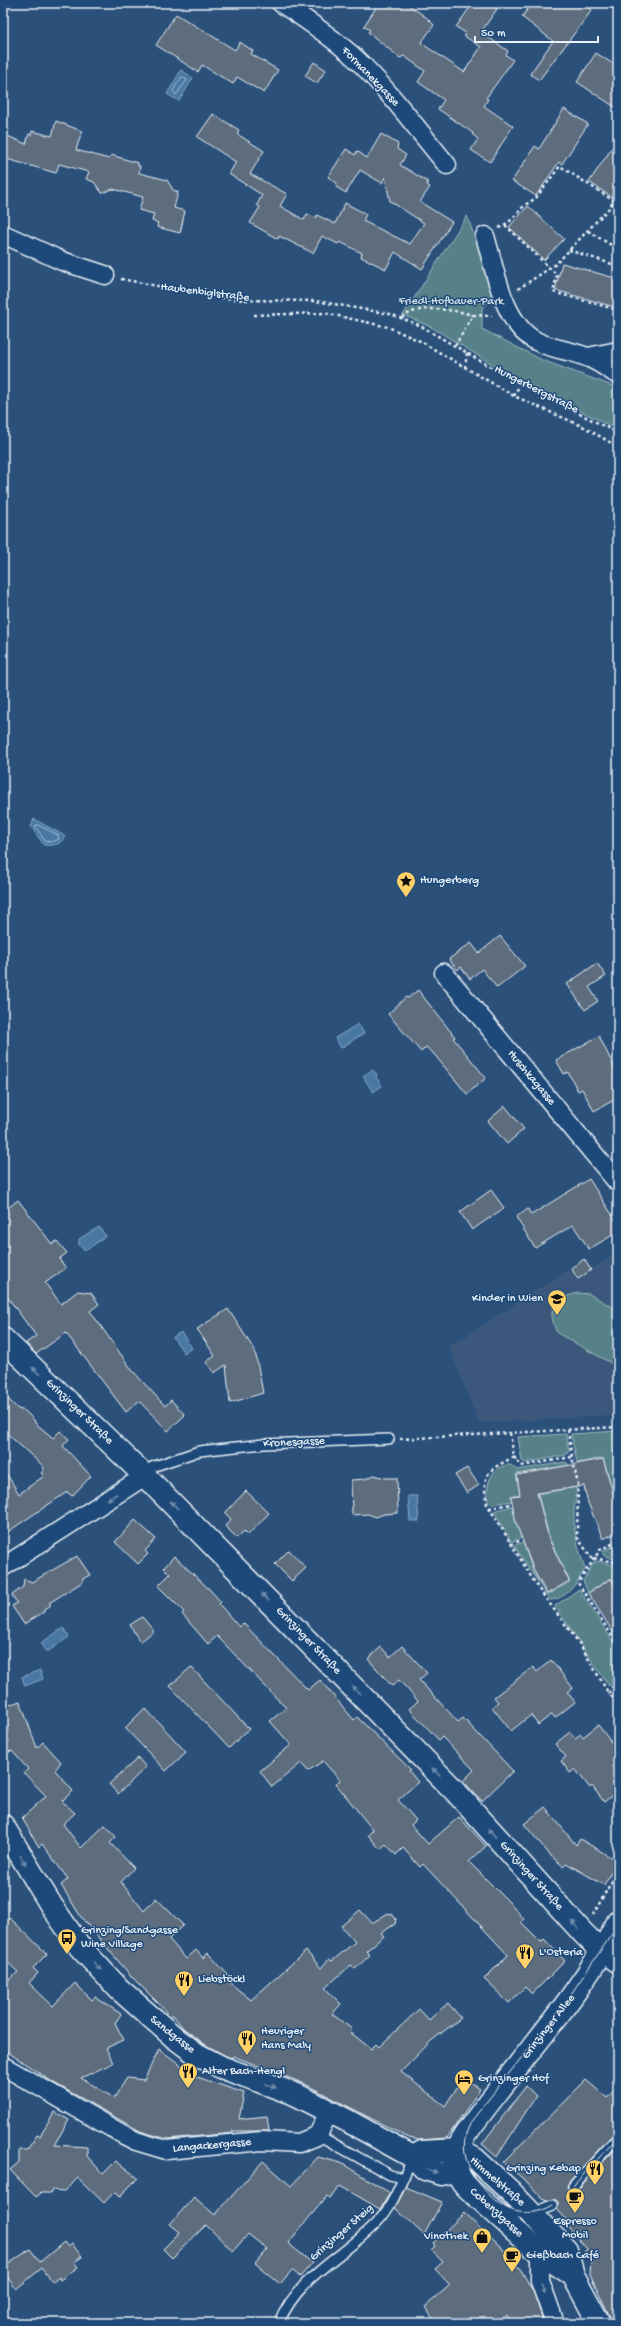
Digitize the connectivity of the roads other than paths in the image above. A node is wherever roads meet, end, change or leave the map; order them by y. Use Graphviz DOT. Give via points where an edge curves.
graph roads {
  1 [pos="281,3"];
  2 [pos="446,165"];
  3 [pos="3,234"];
  4 [pos="485,236"];
  5 [pos="105,275"];
  6 [pos="618,351"];
  7 [pos="588,357"];
  8 [pos="618,375"];
  9 [pos="444,973"];
  10 [pos="618,1183"];
  11 [pos="3,1339"];
  12 [pos="389,1439"];
  13 [pos="145,1476"];
  14 [pos="3,1567"];
  15 [pos="3,1826"];
  16 [pos="618,1922"];
  17 [pos="610,1958"];
  18 [pos="3,2066"];
  19 [pos="329,2111"];
  20 [pos="318,2135"];
  21 [pos="618,2137"];
  22 [pos="413,2157"];
  23 [pos="457,2160"];
  24 [pos="403,2178"];
  25 [pos="573,2186"];
  26 [pos="553,2205"];
  27 [pos="532,2213"];
  28 [pos="498,2214"];
  29 [pos="540,2253"];
  30 [pos="573,2275"];
  31 [pos="280,2323"];
  32 [pos="555,2323"];
  33 [pos="599,2323"];
  1 -- 2 [label="street, Formanekgasse" via="328,36 355,59 388,93"];
  3 -- 5 [label="street" via="62,261"];
  4 -- 7 [label="street" via="510,317 535,341"];
  6 -- 7 [label="street"];
  7 -- 8 [label="street"];
  9 -- 10 [label="street, Huschkagasse"];
  13 -- 11 [label="street, Grinzinger Straße, one-way"];
  12 -- 13 [label="lane, Kronesgasse" via="264,1444 199,1451 152,1467"];
  13 -- 14 [label="street, Kronesgasse, one-way"];
  17 -- 13 [label="street, Grinzinger Straße, one-way" via="583,1934 455,1791"];
  15 -- 19 [label="street, Sandgasse, one-way" via="80,1947 150,2018 198,2055 221,2067 296,2095"];
  16 -- 17 [label="street, Grinzinger Allee"];
  17 -- 23 [label="street, Grinzinger Allee" via="574,1995 468,2130"];
  18 -- 20 [label="street, Langackergasse" via="124,2135 157,2149 174,2150 262,2141 299,2143"];
  19 -- 20 [label="street"];
  19 -- 22 [label="street, Sandgasse"];
  20 -- 24 [label="lane" via="390,2175"];
  21 -- 25 [label="lane"];
  22 -- 23 [label="street" via="422,2152"];
  22 -- 24 [label="lane, Grinzinger Steig"];
  23 -- 27 [label="street, Himmelstraße" via="475,2159"];
  23 -- 28 [label="street, Cobenzlgasse" via="461,2181"];
  24 -- 31 [label="lane, Grinzinger Steig" via="379,2220 315,2273 294,2296"];
  26 -- 27 [label="lane"];
  27 -- 28 [label="lane"];
  27 -- 30 [label="street, Himmelstraße" via="566,2250"];
  28 -- 29 [label="street, Cobenzlgasse"];
  29 -- 30 [label="street, Himmelstraße"];
  29 -- 32 [label="street, one-way" via="540,2281"];
  30 -- 33 [label="street, Himmelstraße"];
}
